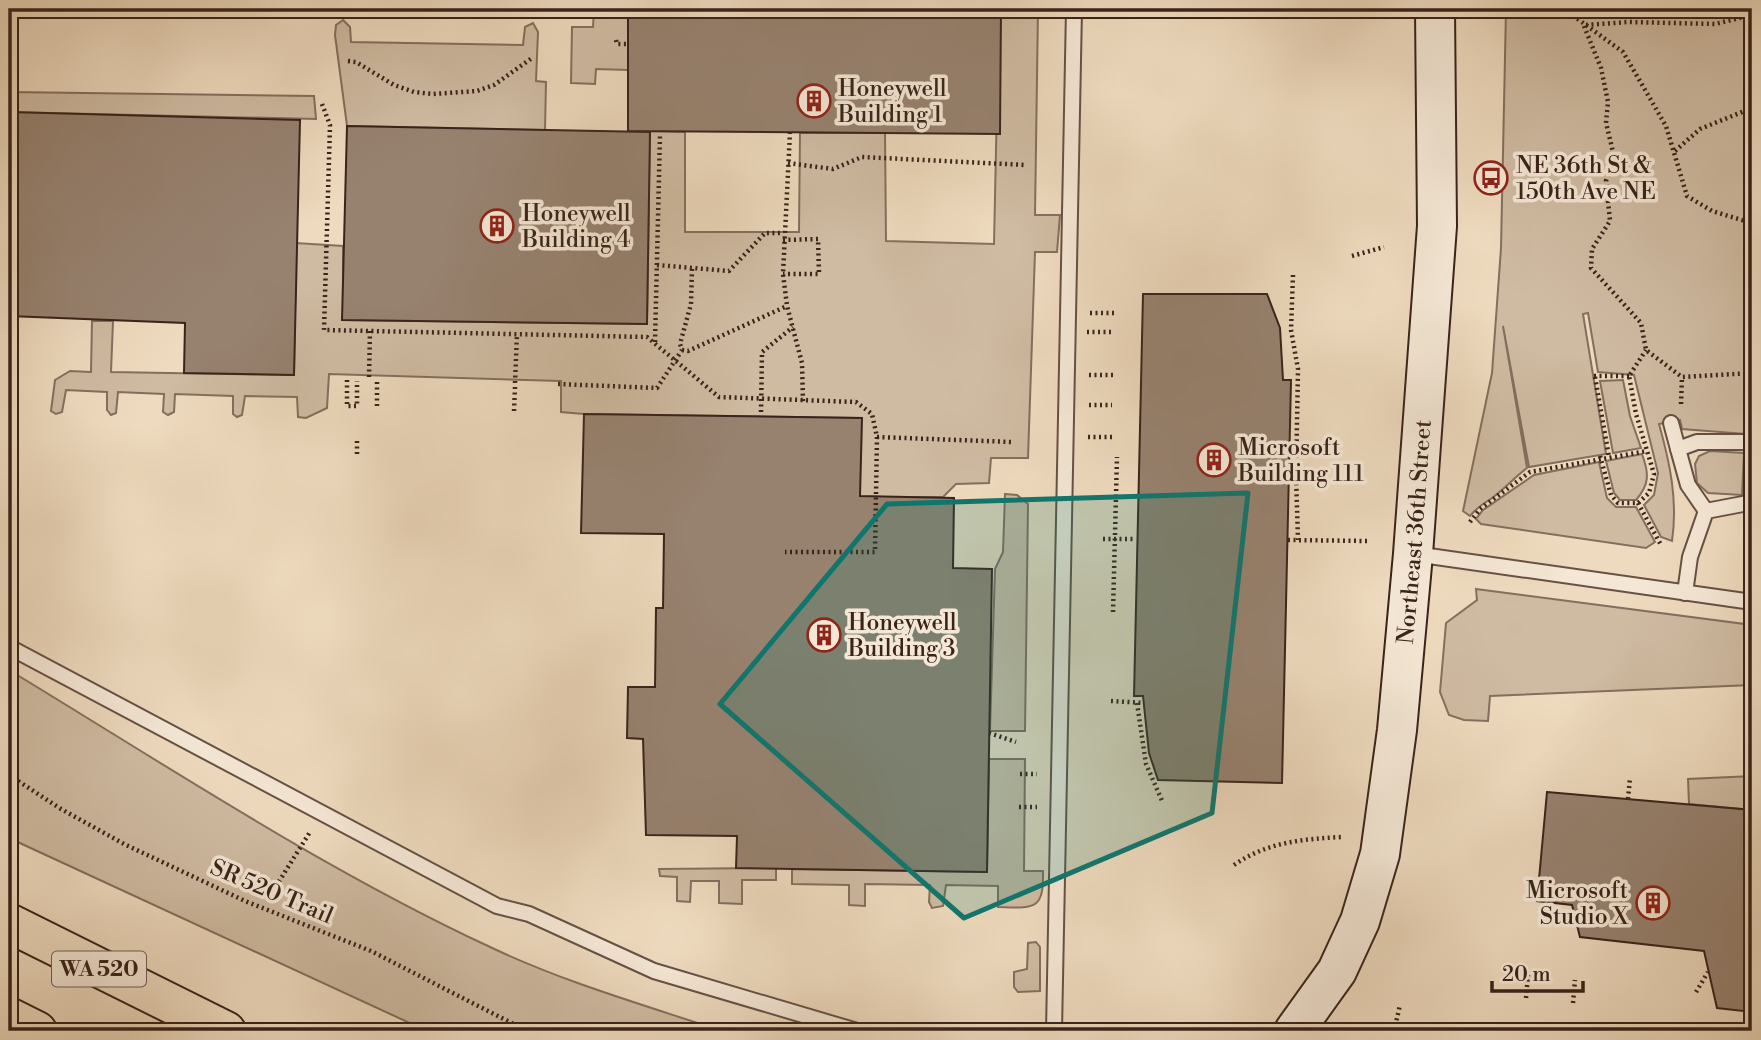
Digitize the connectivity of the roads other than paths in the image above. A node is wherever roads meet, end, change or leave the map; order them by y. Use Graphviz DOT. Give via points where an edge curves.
graph roads {
  1 [pos="1074,9"];
  2 [pos="1435,9"];
  3 [pos="1671,423"];
  4 [pos="1748,442"];
  5 [pos="1678,449"];
  6 [pos="1748,503"];
  7 [pos="1706,511"];
  8 [pos="1413,554"];
  9 [pos="1685,593"];
  10 [pos="1752,602"];
  11 [pos="9,647"];
  12 [pos="9,894"];
  13 [pos="9,923"];
  14 [pos="190,1015"];
  15 [pos="9,1017"];
  16 [pos="37,1031"];
  17 [pos="226,1031"];
  18 [pos="857,1031"];
  19 [pos="1054,1031"];
  20 [pos="1294,1031"];
  1 -- 19 [label="lane"];
  2 -- 8 [label="street, Northeast 36th Street" via="1437,226"];
  3 -- 5 [label="lane"];
  4 -- 5 [label="lane" via="1696,442"];
  5 -- 7 [label="lane" via="1688,485"];
  6 -- 7 [label="lane"];
  7 -- 9 [label="lane" via="1690,557"];
  8 -- 9 [label="lane"];
  8 -- 20 [label="street, Northeast 36th Street" via="1380,854 1360,921 1337,971"];
  9 -- 10 [label="lane"];
  11 -- 18 [label="lane" via="497,906 529,914 654,971"];
  12 -- 14 [label="highway"];
  13 -- 14 [label="highway, WA 520"];
  14 -- 17 [label="highway, WA 520"];
  15 -- 16 [label="highway"];
}
